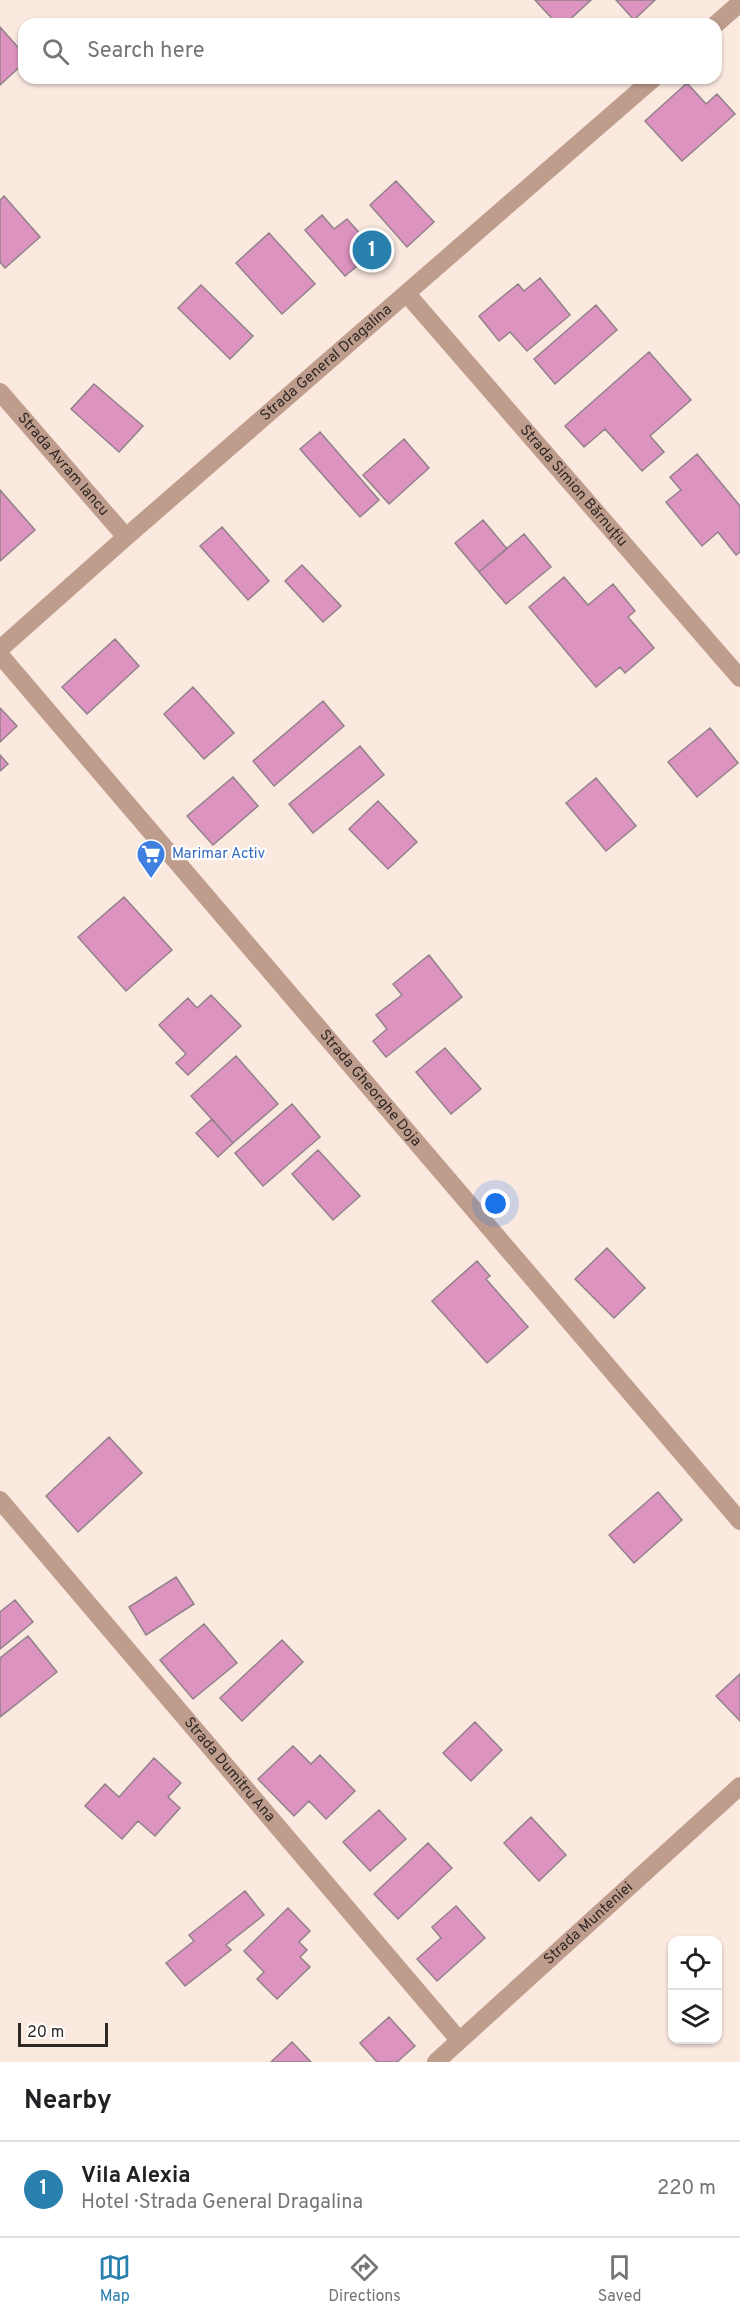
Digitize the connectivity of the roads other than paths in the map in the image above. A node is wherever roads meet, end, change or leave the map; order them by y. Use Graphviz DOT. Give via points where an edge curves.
graph roads {
  1 [pos="740,3"];
  2 [pos="722,19"];
  3 [pos="647,84"];
  4 [pos="407,294"];
  5 [pos="0,392"];
  6 [pos="126,537"];
  7 [pos="0,649"];
  8 [pos="0,655"];
  9 [pos="740,678"];
  10 [pos="0,1500"];
  11 [pos="740,1521"];
  12 [pos="740,1786"];
  13 [pos="459,2040"];
  14 [pos="436,2062"];
  1 -- 2 [label="street"];
  3 -- 4 [label="street, Strada General Dragalina"];
  4 -- 6 [label="street, Strada General Dragalina"];
  4 -- 9 [label="street, Strada Simion Bărnuțiu"];
  5 -- 6 [label="street, Strada Avram Iancu"];
  6 -- 7 [label="street, Strada General Dragalina"];
  8 -- 11 [label="street, Strada Gheorghe Doja"];
  10 -- 13 [label="street, Strada Dumitru Ana"];
  12 -- 13 [label="street, Strada Munteniei"];
  13 -- 14 [label="street, Strada Munteniei"];
}
